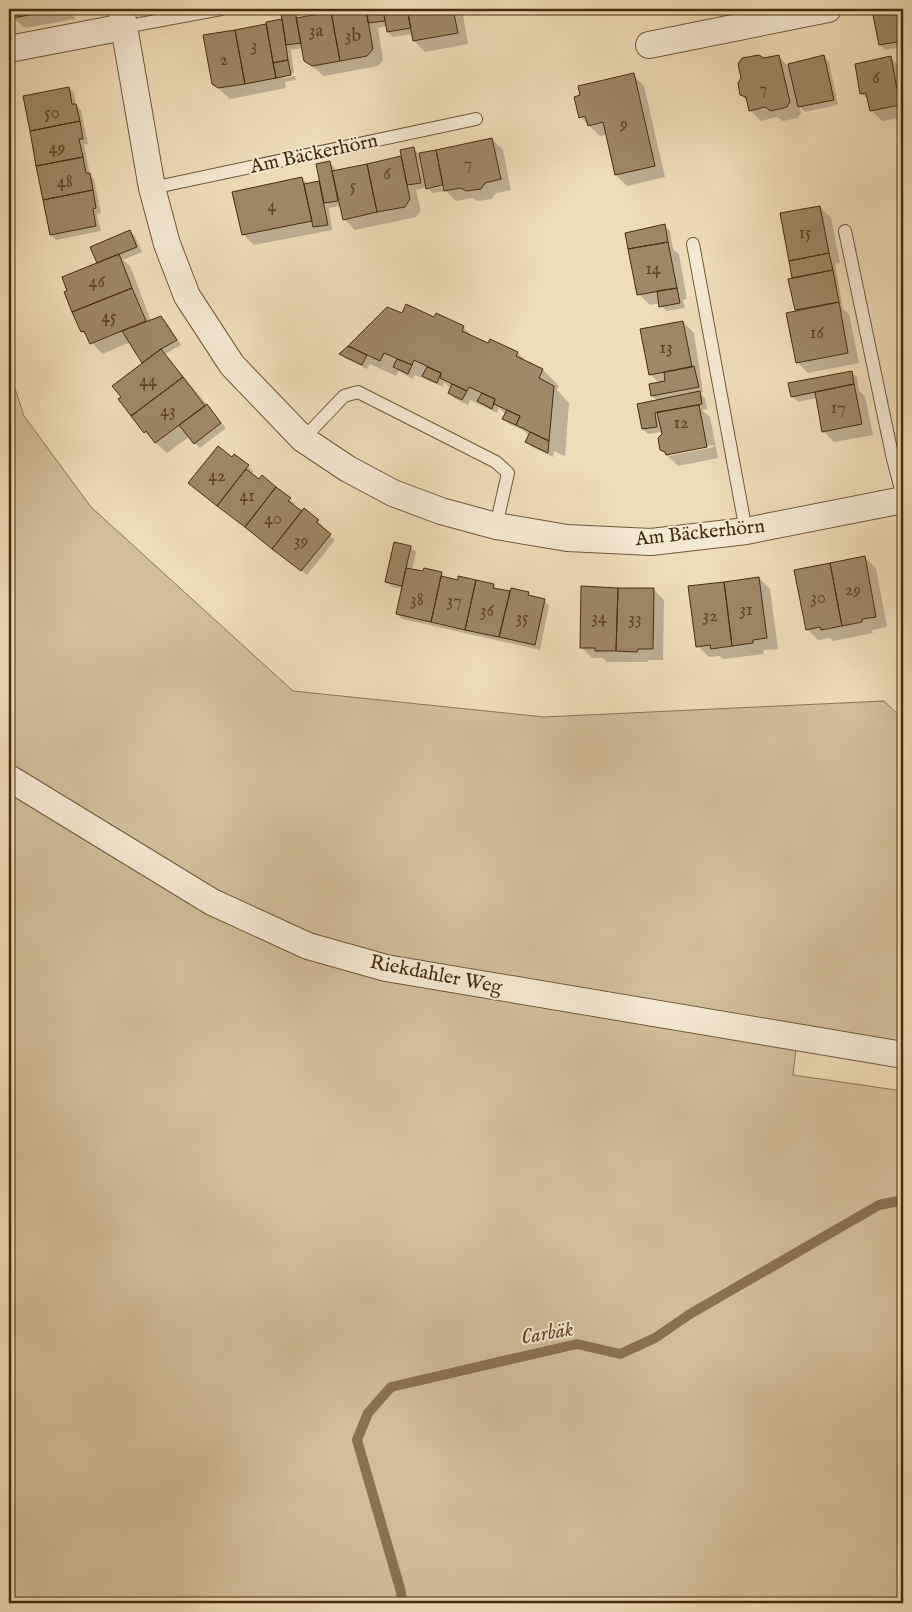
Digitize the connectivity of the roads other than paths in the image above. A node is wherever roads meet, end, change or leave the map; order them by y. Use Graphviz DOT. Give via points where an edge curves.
graph roads {
  1 [pos="221,9"];
  2 [pos="828,9"];
  3 [pos="799,12"];
  4 [pos="122,18"];
  5 [pos="649,45"];
  6 [pos="9,49"];
  7 [pos="476,119"];
  8 [pos="152,188"];
  9 [pos="845,231"];
  10 [pos="693,244"];
  11 [pos="304,439"];
  12 [pos="903,498"];
  13 [pos="496,526"];
  14 [pos="746,531"];
  15 [pos="9,778"];
  16 [pos="903,1055"];
  1 -- 4 [label="lane"];
  2 -- 3 [label="street"];
  3 -- 5 [label="street"];
  4 -- 6 [label="street"];
  4 -- 8 [label="street, Am Bäckerhörn"];
  7 -- 8 [label="lane, Am Bäckerhörn"];
  8 -- 11 [label="street, Am Bäckerhörn" via="167,244 187,296 232,366"];
  9 -- 12 [label="lane"];
  10 -- 14 [label="lane"];
  11 -- 13 [label="street, Am Bäckerhörn" via="348,469 393,493"];
  11 -- 13 [label="lane" via="344,396 358,392 496,462 508,473"];
  12 -- 14 [label="street, Am Bäckerhörn"];
  13 -- 14 [label="street, Am Bäckerhörn" via="567,538 651,542"];
  15 -- 16 [label="street, Riekdahler Weg" via="212,902 308,946 386,968"];
}
